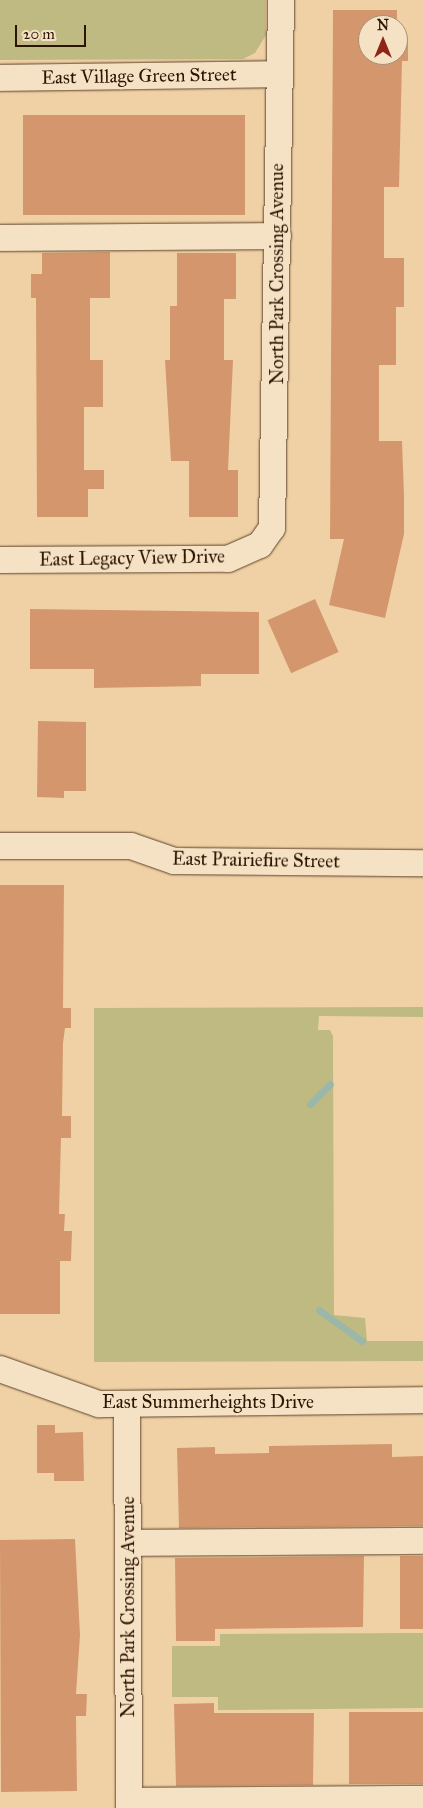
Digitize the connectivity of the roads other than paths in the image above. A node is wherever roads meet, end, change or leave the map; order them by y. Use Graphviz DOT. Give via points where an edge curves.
graph roads {
  1 [pos="281,0"];
  2 [pos="278,74"];
  3 [pos="0,78"];
  4 [pos="278,236"];
  5 [pos="0,238"];
  6 [pos="260,545"];
  7 [pos="0,560"];
  8 [pos="0,843"];
  9 [pos="423,862"];
  10 [pos="0,1369"];
  11 [pos="423,1400"];
  12 [pos="127,1406"];
  13 [pos="423,1541"];
  14 [pos="128,1543"];
  15 [pos="423,1799"];
  16 [pos="129,1805"];
  1 -- 2 [label="street, North Park Crossing Avenue"];
  2 -- 3 [label="street, East Village Green Street"];
  2 -- 4 [label="street, North Park Crossing Avenue"];
  4 -- 5 [label="street"];
  4 -- 6 [label="street, North Park Crossing Avenue" via="276,512"];
  6 -- 7 [label="street, East Legacy View Drive" via="246,553 211,560"];
  8 -- 9 [label="street, East Prairiefire Street" via="130,846 174,861"];
  10 -- 12 [label="street, East Summerheights Drive" via="77,1398"];
  11 -- 12 [label="street, East Summerheights Drive"];
  12 -- 14 [label="street, North Park Crossing Avenue"];
  13 -- 14 [label="street"];
  14 -- 16 [label="street, North Park Crossing Avenue"];
  15 -- 16 [label="street"];
}
